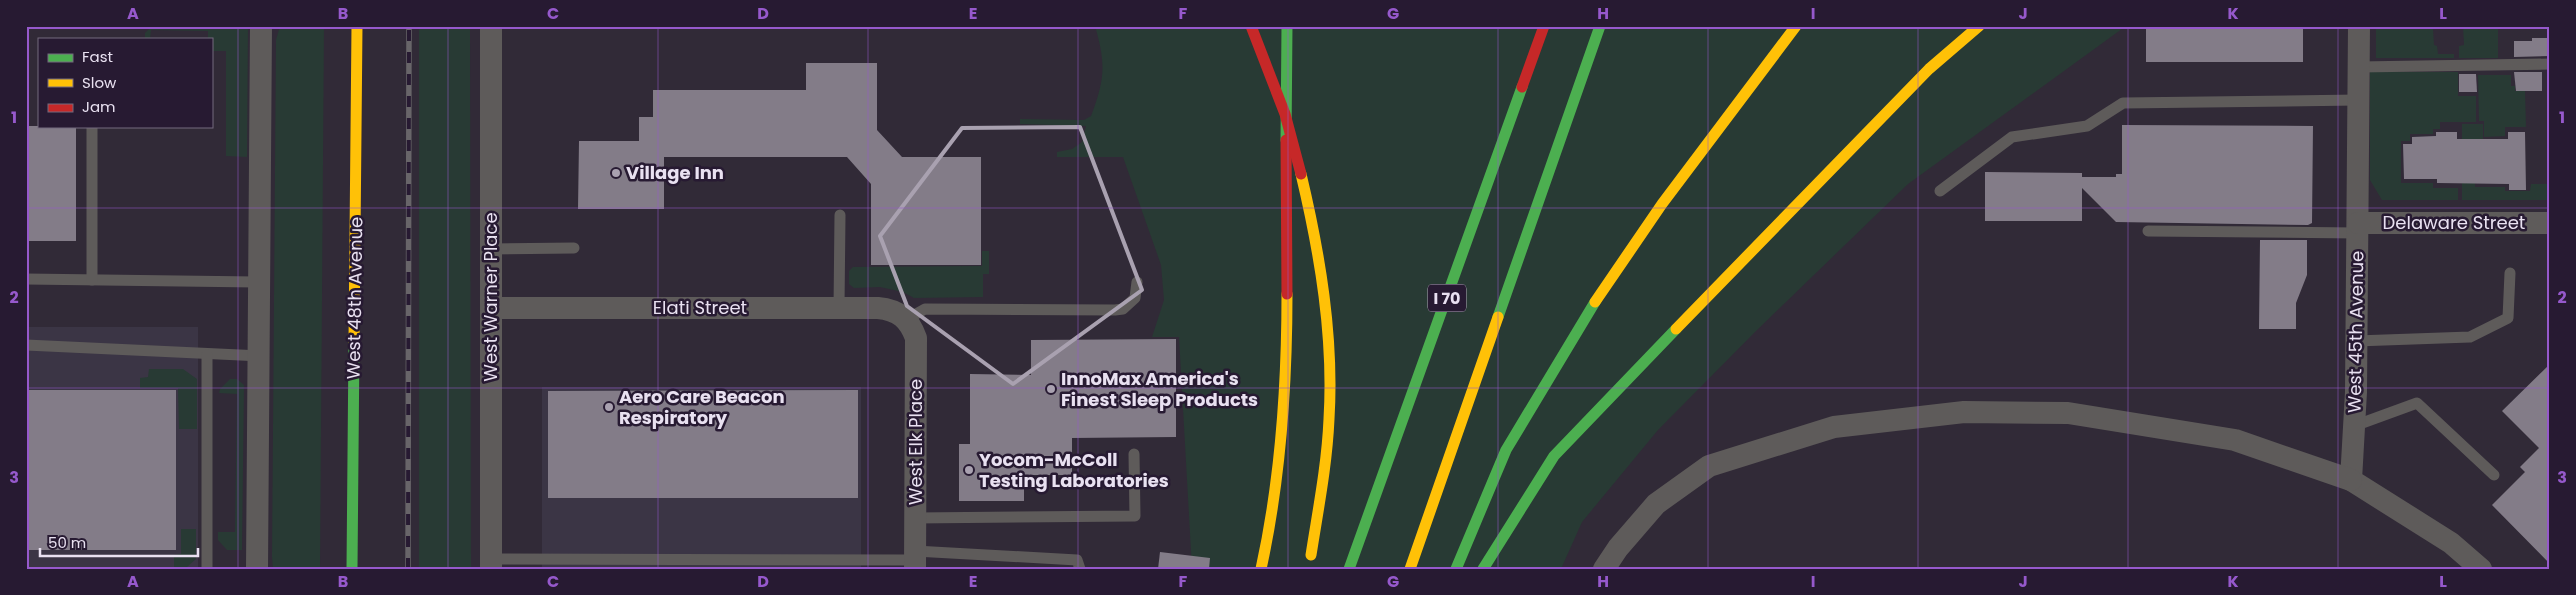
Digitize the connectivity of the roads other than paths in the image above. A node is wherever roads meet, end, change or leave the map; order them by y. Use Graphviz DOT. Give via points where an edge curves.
graph roads {
  1 [pos="261,26"];
  2 [pos="357,26"];
  3 [pos="491,26"];
  4 [pos="1251,26"];
  5 [pos="1275,26"];
  6 [pos="1287,26"];
  7 [pos="1544,26"];
  8 [pos="1600,26"];
  9 [pos="1796,26"];
  10 [pos="1979,26"];
  11 [pos="2359,26"];
  12 [pos="1953,33"];
  13 [pos="2550,64"];
  14 [pos="2358,66"];
  15 [pos="1929,69"];
  16 [pos="2358,100"];
  17 [pos="92,128"];
  18 [pos="1940,192"];
  19 [pos="1286,203"];
  20 [pos="840,215"];
  21 [pos="2550,222"];
  22 [pos="2358,228"];
  23 [pos="2148,231"];
  24 [pos="491,248"];
  25 [pos="574,248"];
  26 [pos="2510,273"];
  27 [pos="26,279"];
  28 [pos="92,280"];
  29 [pos="260,282"];
  30 [pos="1137,282"];
  31 [pos="491,308"];
  32 [pos="839,308"];
  33 [pos="907,319"];
  34 [pos="2356,341"];
  35 [pos="26,345"];
  36 [pos="208,355"];
  37 [pos="259,356"];
  38 [pos="2354,426"];
  39 [pos="1134,454"];
  40 [pos="2494,475"];
  41 [pos="2350,480"];
  42 [pos="915,518"];
  43 [pos="915,560"];
  44 [pos="491,564"];
  45 [pos="1349,568"];
  46 [pos="207,569"];
  47 [pos="257,569"];
  48 [pos="352,569"];
  49 [pos="1080,569"];
  50 [pos="1261,569"];
  51 [pos="1307,569"];
  52 [pos="1410,569"];
  53 [pos="1456,569"];
  54 [pos="1483,569"];
  55 [pos="1604,569"];
  56 [pos="2481,569"];
  1 -- 29 [label="street"];
  2 -- 48 [label="main road, West 48th Avenue"];
  3 -- 24 [label="street, West Warner Place"];
  4 -- 51 [label="main road, bridge" via="1266,58 1304,182 1325,297 1330,401 1324,476"];
  5 -- 19 [label="main road"];
  6 -- 19 [label="main road"];
  7 -- 45 [label="main road, I 70"];
  8 -- 52 [label="main road"];
  9 -- 53 [label="main road" via="1662,204 1580,325 1506,450"];
  10 -- 15 [label="main road"];
  11 -- 14 [label="street, West 45th Avenue"];
  12 -- 15 [label="main road"];
  13 -- 14 [label="lane"];
  14 -- 16 [label="street, West 45th Avenue"];
  15 -- 54 [label="main road" via="1710,290 1554,456"];
  16 -- 18 [label="lane" via="2123,103 2087,126 2012,137"];
  16 -- 22 [label="street, West 45th Avenue"];
  17 -- 28 [label="lane"];
  19 -- 50 [label="main road" via="1288,304 1279,475"];
  20 -- 32 [label="lane"];
  21 -- 22 [label="street, Delaware Street"];
  22 -- 23 [label="lane"];
  22 -- 34 [label="street, West 45th Avenue"];
  24 -- 25 [label="lane"];
  24 -- 31 [label="street, West Warner Place"];
  26 -- 34 [label="lane" via="2508,318 2470,337"];
  27 -- 28 [label="lane"];
  28 -- 29 [label="lane"];
  29 -- 37 [label="street"];
  30 -- 33 [label="lane" via="1135,298 1123,309 925,309"];
  31 -- 32 [label="street, Elati Street"];
  31 -- 44 [label="street, West Warner Place"];
  32 -- 33 [label="street, Elati Street" via="890,309"];
  33 -- 42 [label="street, West Elk Place" via="916,338"];
  34 -- 38 [label="street, West 45th Avenue"];
  35 -- 36 [label="lane"];
  36 -- 37 [label="lane"];
  36 -- 46 [label="lane"];
  37 -- 47 [label="street"];
  38 -- 40 [label="lane" via="2417,403"];
  38 -- 41 [label="street, West 45th Avenue"];
  39 -- 42 [label="lane" via="1135,516"];
  41 -- 55 [label="street" via="2235,440 2068,413 1964,412 1834,426 1709,466 1656,504"];
  41 -- 56 [label="street" via="2451,543"];
  42 -- 43 [label="street, West Elk Place"];
  43 -- 44 [label="lane"];
  43 -- 49 [label="lane" via="1077,560"];
}
